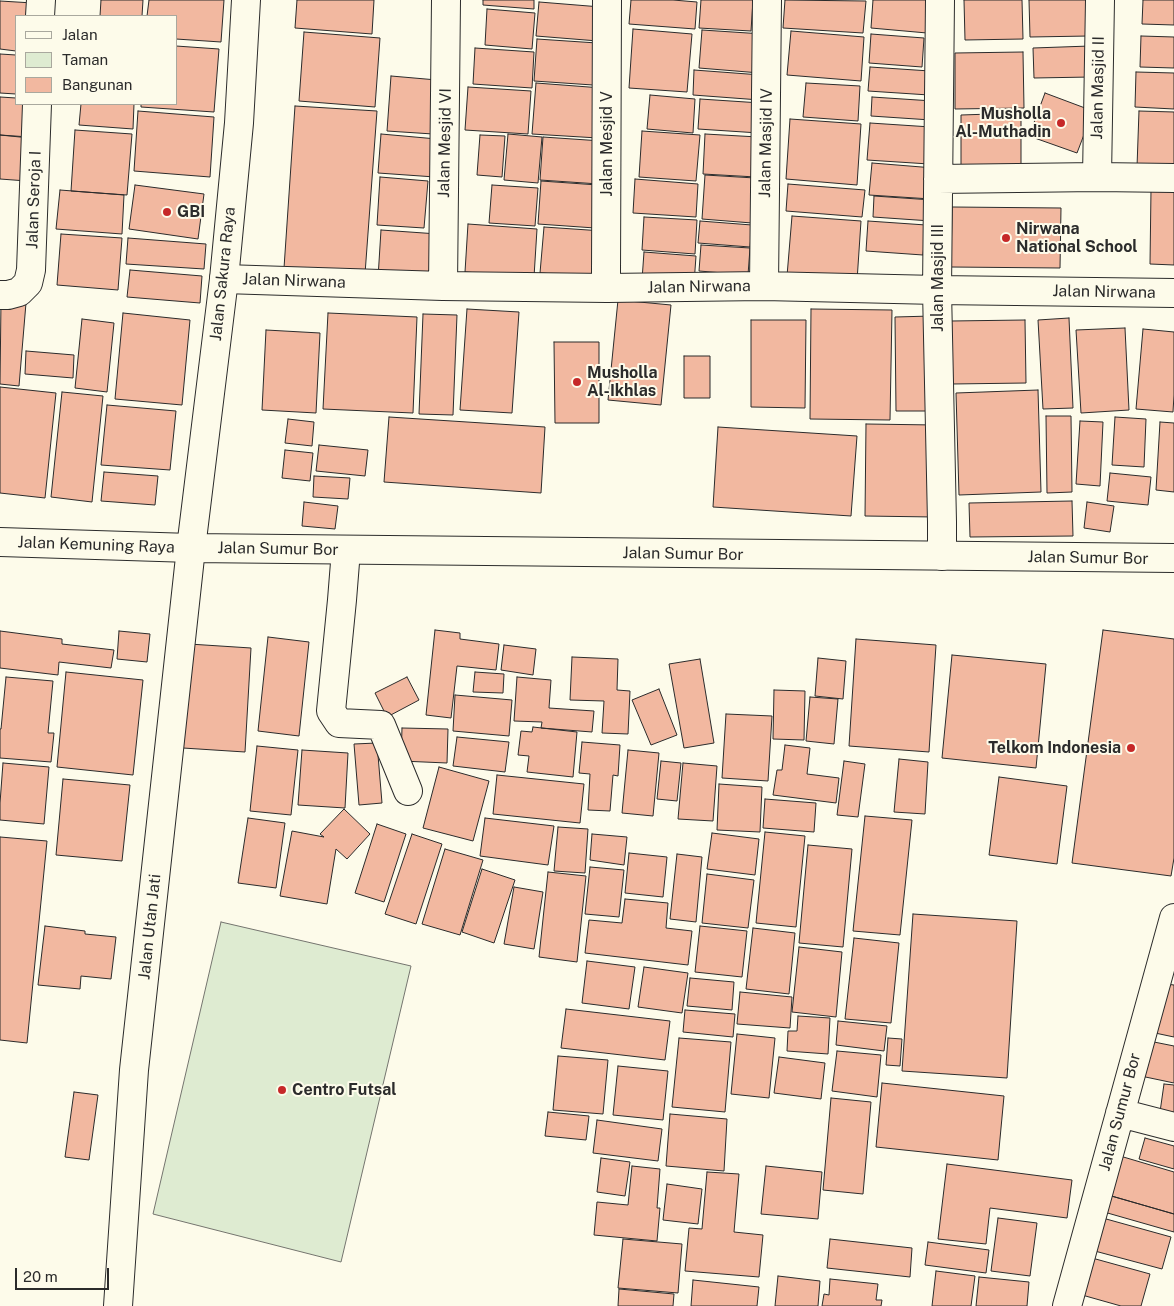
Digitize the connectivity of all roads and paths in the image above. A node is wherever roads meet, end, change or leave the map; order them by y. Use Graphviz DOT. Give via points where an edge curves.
graph roads {
  1 [pos="40,0"];
  2 [pos="246,0"];
  3 [pos="446,0"];
  4 [pos="607,0"];
  5 [pos="767,0"];
  6 [pos="940,0"];
  7 [pos="1100,0"];
  8 [pos="40,15"];
  9 [pos="37,105"];
  10 [pos="1097,177"];
  11 [pos="1174,178"];
  12 [pos="938,179"];
  13 [pos="224,279"];
  14 [pos="443,286"];
  15 [pos="764,286"];
  16 [pos="608,288"];
  17 [pos="937,290"];
  18 [pos="10,293"];
  19 [pos="1174,293"];
  20 [pos="200,483"];
  21 [pos="0,542"];
  22 [pos="191,548"];
  23 [pos="264,549"];
  24 [pos="346,550"];
  25 [pos="942,556"];
  26 [pos="1174,558"];
  27 [pos="408,791"];
  28 [pos="1174,918"];
  29 [pos="1120,1113"];
  30 [pos="1174,1126"];
  31 [pos="118,1306"];
  32 [pos="1067,1306"];
  1 -- 8 [label="street"];
  2 -- 13 [label="street, Jalan Sakura Raya" via="239,123"];
  3 -- 14 [label="street, Jalan Mesjid VI"];
  4 -- 16 [label="street, Jalan Mesjid V"];
  5 -- 15 [label="street, Jalan Masjid IV"];
  6 -- 12 [label="street, Jalan Masjid III"];
  7 -- 10 [label="street, Jalan Masjid II"];
  9 -- 18 [label="street, Jalan Seroja I" via="31,270 28,283"];
  10 -- 11 [label="street"];
  10 -- 12 [label="street"];
  12 -- 17 [label="street, Jalan Masjid III"];
  13 -- 14 [label="street, Jalan Nirwana"];
  13 -- 20 [label="street, Jalan Sakura Raya"];
  14 -- 16 [label="street, Jalan Nirwana"];
  15 -- 16 [label="street, Jalan Nirwana"];
  15 -- 17 [label="street, Jalan Nirwana"];
  17 -- 19 [label="street, Jalan Nirwana"];
  17 -- 25 [label="street, Jalan Masjid III"];
  20 -- 22 [label="street, Jalan Sakura Raya"];
  20 -- 23 [label="street" via="201,504 209,523 224,538 243,547"];
  21 -- 22 [label="street, Jalan Kemuning Raya"];
  22 -- 23 [label="street, Jalan Sumur Bor"];
  22 -- 31 [label="street, Jalan Utan Jati" via="134,1070"];
  23 -- 24 [label="street, Jalan Sumur Bor"];
  24 -- 25 [label="street, Jalan Sumur Bor"];
  24 -- 27 [label="street" via="331,711 340,723 381,725"];
  25 -- 26 [label="street, Jalan Sumur Bor"];
  28 -- 29 [label="street, Jalan Sumur Bor"];
  29 -- 30 [label="street"];
  29 -- 32 [label="street, Jalan Sumur Bor"];
}
